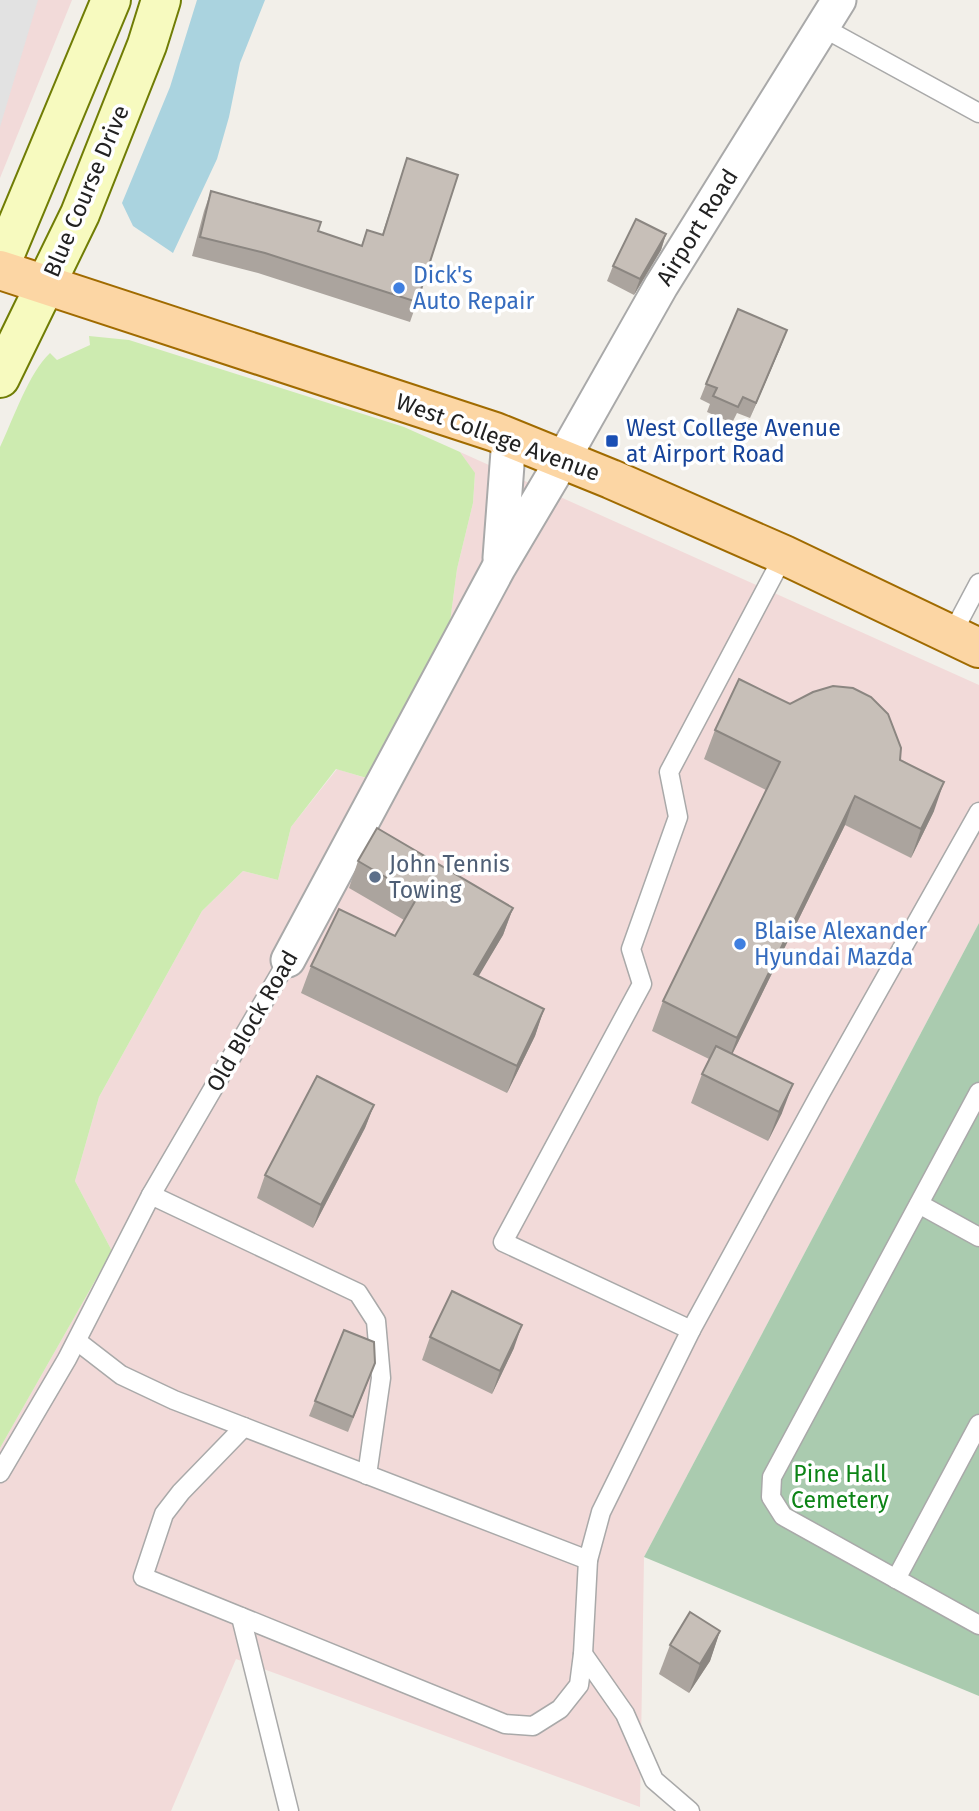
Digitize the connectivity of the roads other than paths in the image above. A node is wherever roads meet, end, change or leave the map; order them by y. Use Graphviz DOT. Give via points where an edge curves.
graph roads {
  1 [pos="111,0"];
  2 [pos="161,0"];
  3 [pos="830,14"];
  4 [pos="979,113"];
  5 [pos="0,268"];
  6 [pos="46,284"];
  7 [pos="0,378"];
  8 [pos="509,438"];
  9 [pos="563,459"];
  10 [pos="784,555"];
  11 [pos="499,567"];
  12 [pos="979,583"];
  13 [pos="966,641"];
  14 [pos="979,812"];
  15 [pos="288,960"];
  16 [pos="979,1092"];
  17 [pos="151,1195"];
  18 [pos="919,1204"];
  19 [pos="979,1237"];
  20 [pos="691,1330"];
  21 [pos="77,1341"];
  22 [pos="979,1424"];
  23 [pos="244,1427"];
  24 [pos="0,1473"];
  25 [pos="367,1475"];
  26 [pos="588,1560"];
  27 [pos="896,1578"];
  28 [pos="241,1617"];
  29 [pos="979,1625"];
  30 [pos="583,1654"];
  31 [pos="289,1811"];
  32 [pos="690,1811"];
  1 -- 5 [label="main road"];
  2 -- 6 [label="main road, Blue Course Drive" via="80,214"];
  3 -- 4 [label="lane"];
  3 -- 9 [label="street, Airport Road" via="661,285"];
  5 -- 6 [label="main road, West College Avenue"];
  6 -- 7 [label="main road, Blue Course Drive"];
  6 -- 8 [label="main road, West College Avenue"];
  8 -- 9 [label="main road, West College Avenue"];
  8 -- 11 [label="street, Old Block Road"];
  9 -- 10 [label="main road, West College Avenue"];
  9 -- 11 [label="street, Old Block Road"];
  10 -- 13 [label="main road, West College Avenue"];
  10 -- 20 [label="lane" via="669,772 678,817 631,949 642,984 503,1242"];
  11 -- 15 [label="street, Old Block Road"];
  12 -- 13 [label="lane"];
  14 -- 20 [label="lane"];
  15 -- 17 [label="lane, Old Block Road"];
  16 -- 18 [label="lane"];
  17 -- 21 [label="lane, Old Block Road"];
  17 -- 25 [label="lane" via="358,1293 376,1321 381,1378"];
  18 -- 19 [label="lane"];
  18 -- 27 [label="lane" via="772,1477 771,1497 783,1516"];
  20 -- 26 [label="lane" via="601,1512"];
  21 -- 23 [label="lane" via="121,1375"];
  21 -- 24 [label="lane, Old Block Road"];
  22 -- 27 [label="lane"];
  23 -- 25 [label="lane"];
  23 -- 28 [label="lane" via="164,1514 142,1577"];
  25 -- 26 [label="lane"];
  26 -- 30 [label="lane"];
  27 -- 29 [label="lane"];
  28 -- 30 [label="lane" via="505,1724 533,1726 560,1709 579,1685"];
  28 -- 31 [label="lane"];
  30 -- 32 [label="lane" via="625,1714 654,1780"];
}
